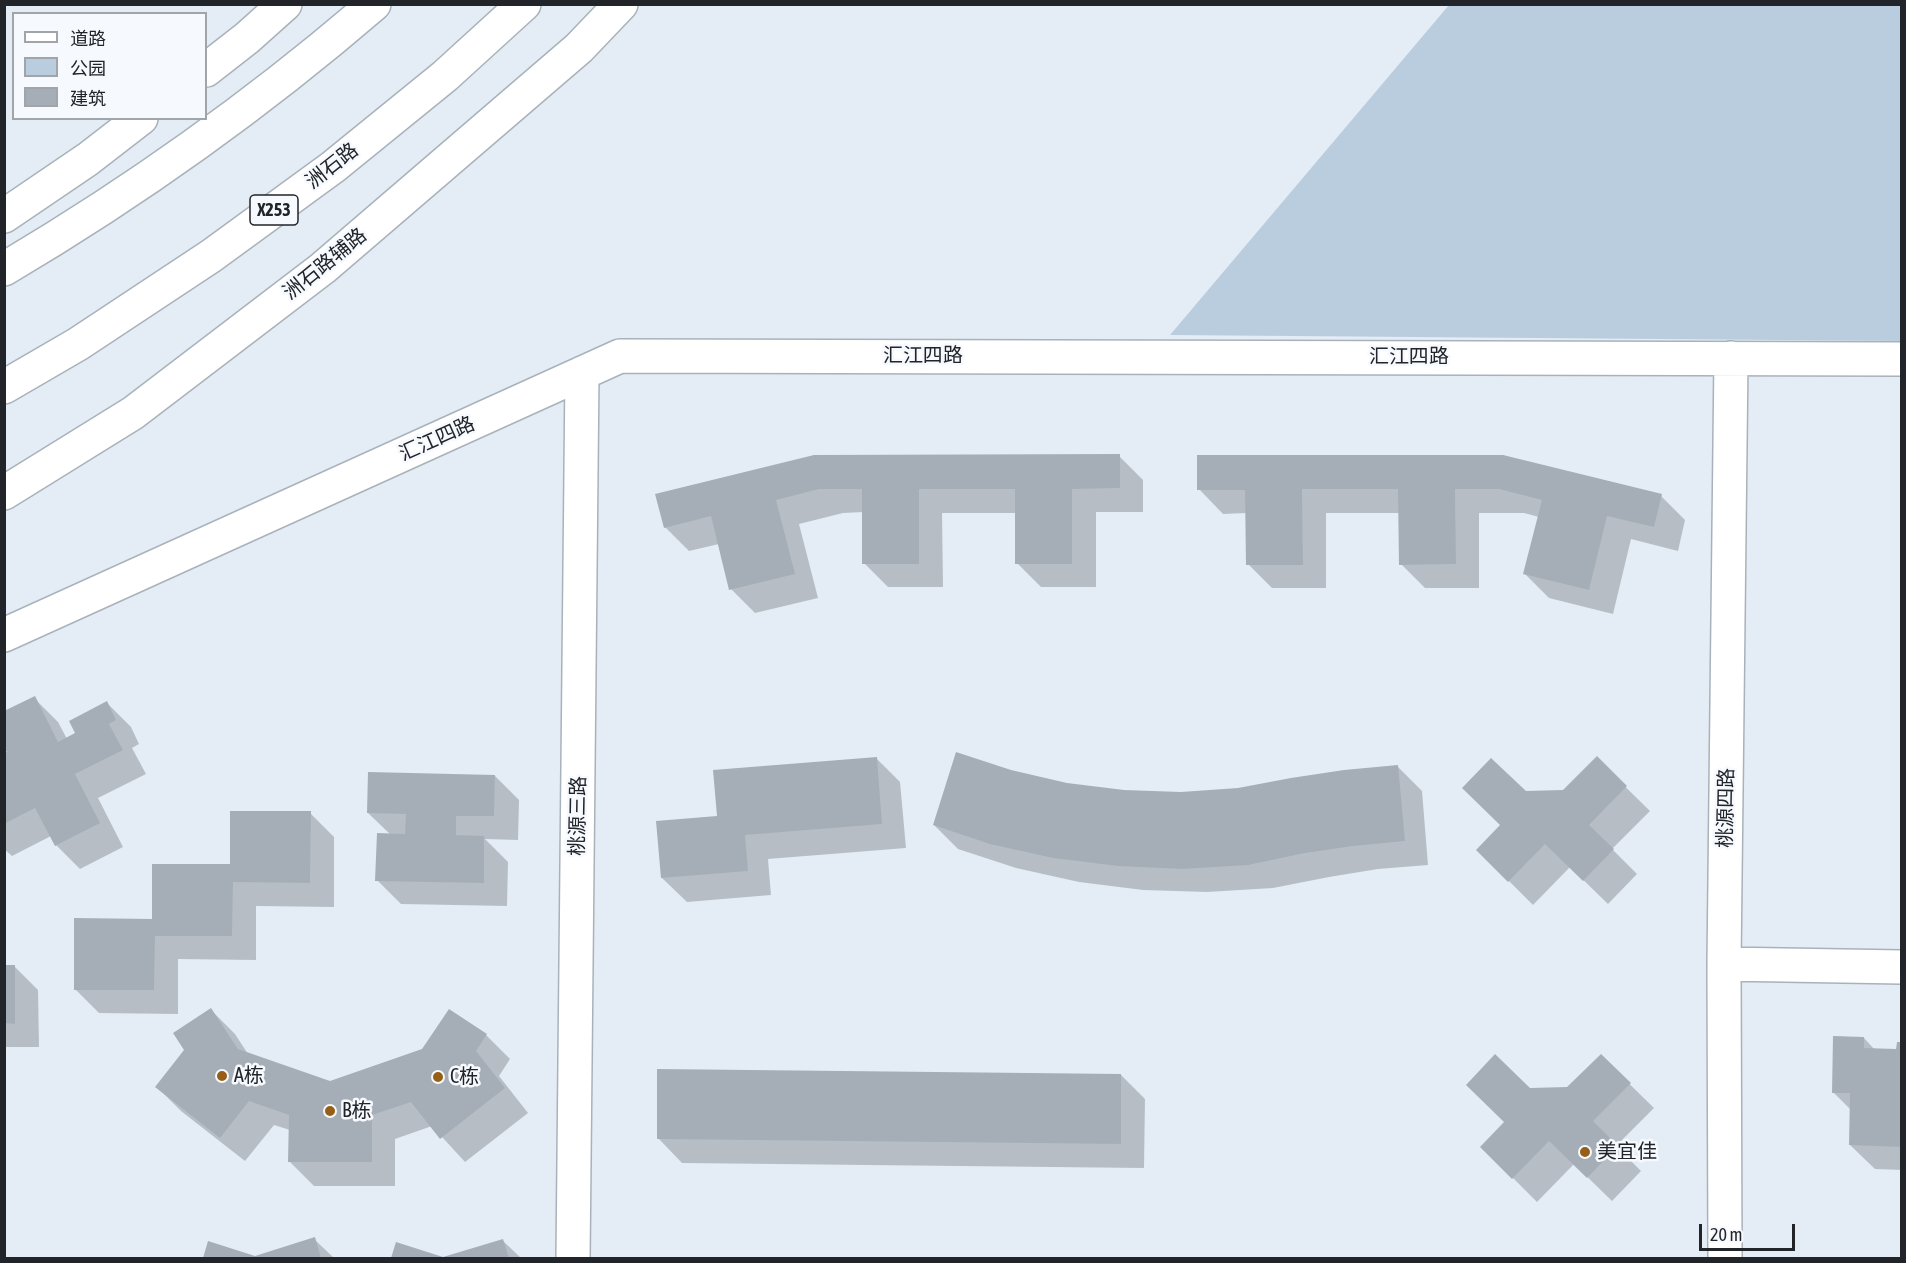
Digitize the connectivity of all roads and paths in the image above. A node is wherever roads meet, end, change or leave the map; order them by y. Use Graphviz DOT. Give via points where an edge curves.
graph roads {
  1 [pos="285,4"];
  2 [pos="374,4"];
  3 [pos="524,4"];
  4 [pos="621,4"];
  5 [pos="207,69"];
  6 [pos="138,120"];
  7 [pos="4,216"];
  8 [pos="4,269"];
  9 [pos="1731,358"];
  10 [pos="1902,359"];
  11 [pos="582,373"];
  12 [pos="4,387"];
  13 [pos="4,493"];
  14 [pos="4,635"];
  15 [pos="1724,964"];
  16 [pos="1902,967"];
  17 [pos="573,1258"];
  18 [pos="1725,1258"];
  1 -- 5 [label="street"];
  2 -- 8 [label="street" via="256,101 127,194"];
  3 -- 12 [label="street, 洲石路 / X253" via="445,76 333,167 211,256 78,344"];
  4 -- 13 [label="street, 洲石路辅路" via="579,48 323,268 133,413"];
  6 -- 7 [label="street"];
  9 -- 10 [label="street, 汇江四路"];
  9 -- 11 [label="street, 汇江四路" via="620,356"];
  9 -- 15 [label="street, 桃源四路"];
  11 -- 14 [label="street, 汇江四路"];
  11 -- 17 [label="street, 桃源三路"];
  15 -- 16 [label="street"];
  15 -- 18 [label="street, 桃源四路"];
}
